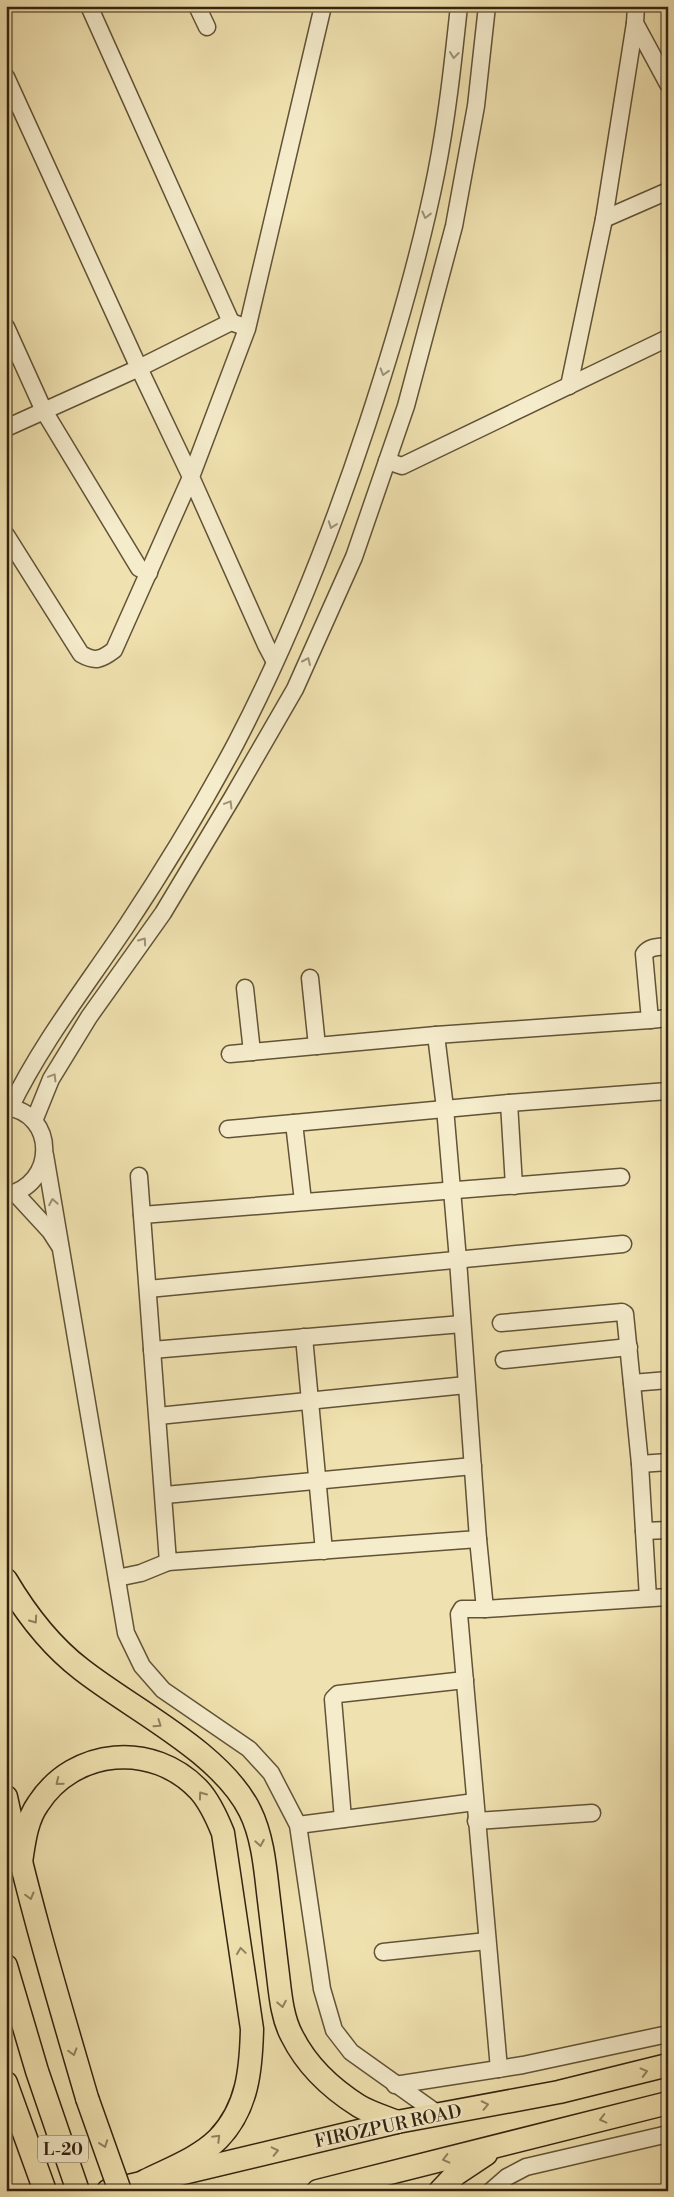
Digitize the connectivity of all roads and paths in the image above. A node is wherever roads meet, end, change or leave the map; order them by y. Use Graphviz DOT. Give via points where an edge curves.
graph roads {
  1 [pos="89,6"];
  2 [pos="197,6"];
  3 [pos="323,6"];
  4 [pos="459,6"];
  5 [pos="487,6"];
  6 [pos="636,14"];
  7 [pos="207,26"];
  8 [pos="6,77"];
  9 [pos="668,84"];
  10 [pos="668,191"];
  11 [pos="604,219"];
  12 [pos="232,322"];
  13 [pos="6,327"];
  14 [pos="247,328"];
  15 [pos="668,338"];
  16 [pos="393,343"];
  17 [pos="420,351"];
  18 [pos="139,368"];
  19 [pos="569,386"];
  20 [pos="44,411"];
  21 [pos="6,428"];
  22 [pos="387,462"];
  23 [pos="191,476"];
  24 [pos="6,535"];
  25 [pos="150,573"];
  26 [pos="275,662"];
  27 [pos="668,946"];
  28 [pos="310,978"];
  29 [pos="246,988"];
  30 [pos="668,1018"];
  31 [pos="650,1020"];
  32 [pos="436,1035"];
  33 [pos="317,1046"];
  34 [pos="252,1052"];
  35 [pos="230,1054"];
  36 [pos="668,1091"];
  37 [pos="508,1102"];
  38 [pos="8,1108"];
  39 [pos="445,1108"];
  40 [pos="34,1121"];
  41 [pos="294,1123"];
  42 [pos="228,1129"];
  43 [pos="45,1155"];
  44 [pos="139,1176"];
  45 [pos="621,1177"];
  46 [pos="514,1186"];
  47 [pos="451,1192"];
  48 [pos="11,1194"];
  49 [pos="303,1201"];
  50 [pos="142,1215"];
  51 [pos="622,1244"];
  52 [pos="62,1248"];
  53 [pos="458,1260"];
  54 [pos="148,1289"];
  55 [pos="501,1323"];
  56 [pos="462,1324"];
  57 [pos="304,1337"];
  58 [pos="629,1347"];
  59 [pos="152,1350"];
  60 [pos="504,1360"];
  61 [pos="668,1380"];
  62 [pos="632,1383"];
  63 [pos="466,1385"];
  64 [pos="311,1400"];
  65 [pos="158,1416"];
  66 [pos="668,1462"];
  67 [pos="640,1464"];
  68 [pos="473,1466"];
  69 [pos="318,1480"];
  70 [pos="165,1495"];
  71 [pos="668,1530"];
  72 [pos="644,1532"];
  73 [pos="478,1539"];
  74 [pos="324,1551"];
  75 [pos="168,1562"];
  76 [pos="117,1578"];
  77 [pos="6,1580"];
  78 [pos="668,1597"];
  79 [pos="648,1598"];
  80 [pos="485,1609"];
  81 [pos="465,1680"];
  82 [pos="6,1797"];
  83 [pos="475,1802"];
  84 [pos="592,1813"];
  85 [pos="343,1820"];
  86 [pos="476,1821"];
  87 [pos="298,1825"];
  88 [pos="21,1862"];
  89 [pos="487,1941"];
  90 [pos="384,1952"];
  91 [pos="6,1966"];
  92 [pos="668,2034"];
  93 [pos="668,2065"];
  94 [pos="499,2069"];
  95 [pos="6,2083"];
  96 [pos="395,2085"];
  97 [pos="668,2103"];
  98 [pos="438,2114"];
  99 [pos="398,2122"];
  100 [pos="668,2134"];
  101 [pos="499,2145"];
  102 [pos="145,2181"];
  103 [pos="44,2191"];
  104 [pos="78,2191"];
  105 [pos="108,2191"];
  106 [pos="120,2191"];
  107 [pos="318,2191"];
  108 [pos="440,2191"];
  109 [pos="491,2191"];
  1 -- 12 [label="street"];
  2 -- 7 [label="street"];
  3 -- 14 [label="street"];
  4 -- 16 [label="street, one-way" via="436,173"];
  5 -- 17 [label="street" via="476,106 454,226"];
  6 -- 9 [label="street"];
  6 -- 11 [label="street"];
  8 -- 18 [label="street"];
  10 -- 11 [label="street"];
  11 -- 19 [label="street"];
  12 -- 14 [label="street"];
  12 -- 18 [label="street"];
  13 -- 20 [label="street"];
  14 -- 23 [label="street"];
  15 -- 19 [label="street"];
  16 -- 17 [label="street"];
  16 -- 26 [label="street, one-way" via="346,486"];
  17 -- 22 [label="street"];
  18 -- 20 [label="street"];
  18 -- 23 [label="street"];
  19 -- 22 [label="street" via="402,466"];
  20 -- 21 [label="street"];
  20 -- 25 [label="street" via="139,568"];
  40 -- 22 [label="street, one-way" via="51,1080 89,1018 163,913 294,689 354,556"];
  23 -- 25 [label="street"];
  23 -- 26 [label="street"];
  24 -- 25 [label="street" via="81,654 92,660 102,659 114,650"];
  26 -- 38 [label="street" via="236,742 176,847 127,926 34,1061"];
  27 -- 31 [label="street" via="653,947 644,954"];
  28 -- 33 [label="street"];
  29 -- 34 [label="street"];
  30 -- 31 [label="street"];
  31 -- 32 [label="street"];
  32 -- 33 [label="street"];
  32 -- 39 [label="street"];
  33 -- 34 [label="street"];
  34 -- 35 [label="street"];
  36 -- 37 [label="street"];
  37 -- 39 [label="street"];
  37 -- 46 [label="street"];
  38 -- 40 [label="street"];
  39 -- 41 [label="street"];
  39 -- 47 [label="street"];
  40 -- 43 [label="street" via="41,1133"];
  41 -- 42 [label="street"];
  41 -- 49 [label="street"];
  43 -- 48 [label="street" via="36,1178"];
  52 -- 43 [label="street, one-way"];
  44 -- 50 [label="street"];
  45 -- 46 [label="street"];
  46 -- 47 [label="street"];
  47 -- 49 [label="street"];
  47 -- 53 [label="street"];
  48 -- 52 [label="street" via="50,1231"];
  49 -- 50 [label="street"];
  50 -- 54 [label="street"];
  51 -- 53 [label="street"];
  52 -- 76 [label="street"];
  53 -- 54 [label="street"];
  53 -- 56 [label="street"];
  54 -- 59 [label="street"];
  55 -- 58 [label="street" via="624,1312"];
  56 -- 57 [label="street"];
  56 -- 63 [label="street"];
  57 -- 59 [label="street"];
  57 -- 64 [label="street"];
  58 -- 60 [label="street"];
  58 -- 62 [label="street"];
  59 -- 65 [label="street"];
  61 -- 62 [label="street"];
  62 -- 67 [label="street"];
  63 -- 64 [label="street"];
  63 -- 68 [label="street"];
  64 -- 65 [label="street"];
  64 -- 69 [label="street"];
  65 -- 70 [label="street"];
  66 -- 67 [label="street"];
  67 -- 72 [label="street"];
  68 -- 69 [label="street"];
  68 -- 73 [label="street"];
  69 -- 70 [label="street"];
  69 -- 74 [label="street"];
  70 -- 75 [label="street"];
  71 -- 72 [label="street"];
  72 -- 79 [label="street"];
  73 -- 74 [label="street"];
  73 -- 80 [label="street"];
  74 -- 75 [label="street"];
  75 -- 76 [label="street"];
  76 -- 87 [label="street" via="126,1633 142,1666 163,1690 249,1749 271,1773"];
  77 -- 99 [label="highway, one-way" via="42,1631 80,1668 199,1753 222,1772 236,1790 250,1810 258,1831 280,1994 291,2035 305,2059 328,2083 361,2106"];
  78 -- 79 [label="street"];
  79 -- 80 [label="street"];
  80 -- 81 [label="street" via="459,1611"];
  81 -- 83 [label="street"];
  81 -- 85 [label="street" via="335,1696"];
  82 -- 88 [label="highway"];
  83 -- 85 [label="street"];
  83 -- 86 [label="street"];
  84 -- 86 [label="street"];
  85 -- 87 [label="street"];
  86 -- 89 [label="street"];
  87 -- 96 [label="street" via="322,1989 334,2030 351,2052"];
  102 -- 88 [label="highway, one-way" via="202,2151 218,2138 247,2089 252,2028 223,1833 217,1816 199,1790 161,1763 128,1756 101,1759 74,1770 46,1793 32,1814"];
  88 -- 106 [label="highway, one-way, bridge" via="87,2098"];
  89 -- 90 [label="street"];
  89 -- 94 [label="street"];
  91 -- 104 [label="highway, L-20" via="48,2106"];
  92 -- 94 [label="street"];
  98 -- 93 [label="highway, FIROZPUR ROAD, one-way" via="559,2092"];
  94 -- 96 [label="street"];
  95 -- 103 [label="highway, L-20"];
  96 -- 98 [label="street"];
  97 -- 101 [label="highway, one-way"];
  98 -- 99 [label="highway, FIROZPUR ROAD"];
  102 -- 99 [label="highway, FIROZPUR ROAD, one-way"];
  100 -- 109 [label="street" via="526,2167 507,2176"];
  101 -- 107 [label="highway, one-way"];
  101 -- 108 [label="highway" via="456,2174"];
  102 -- 105 [label="highway, FIROZPUR ROAD"];
}
